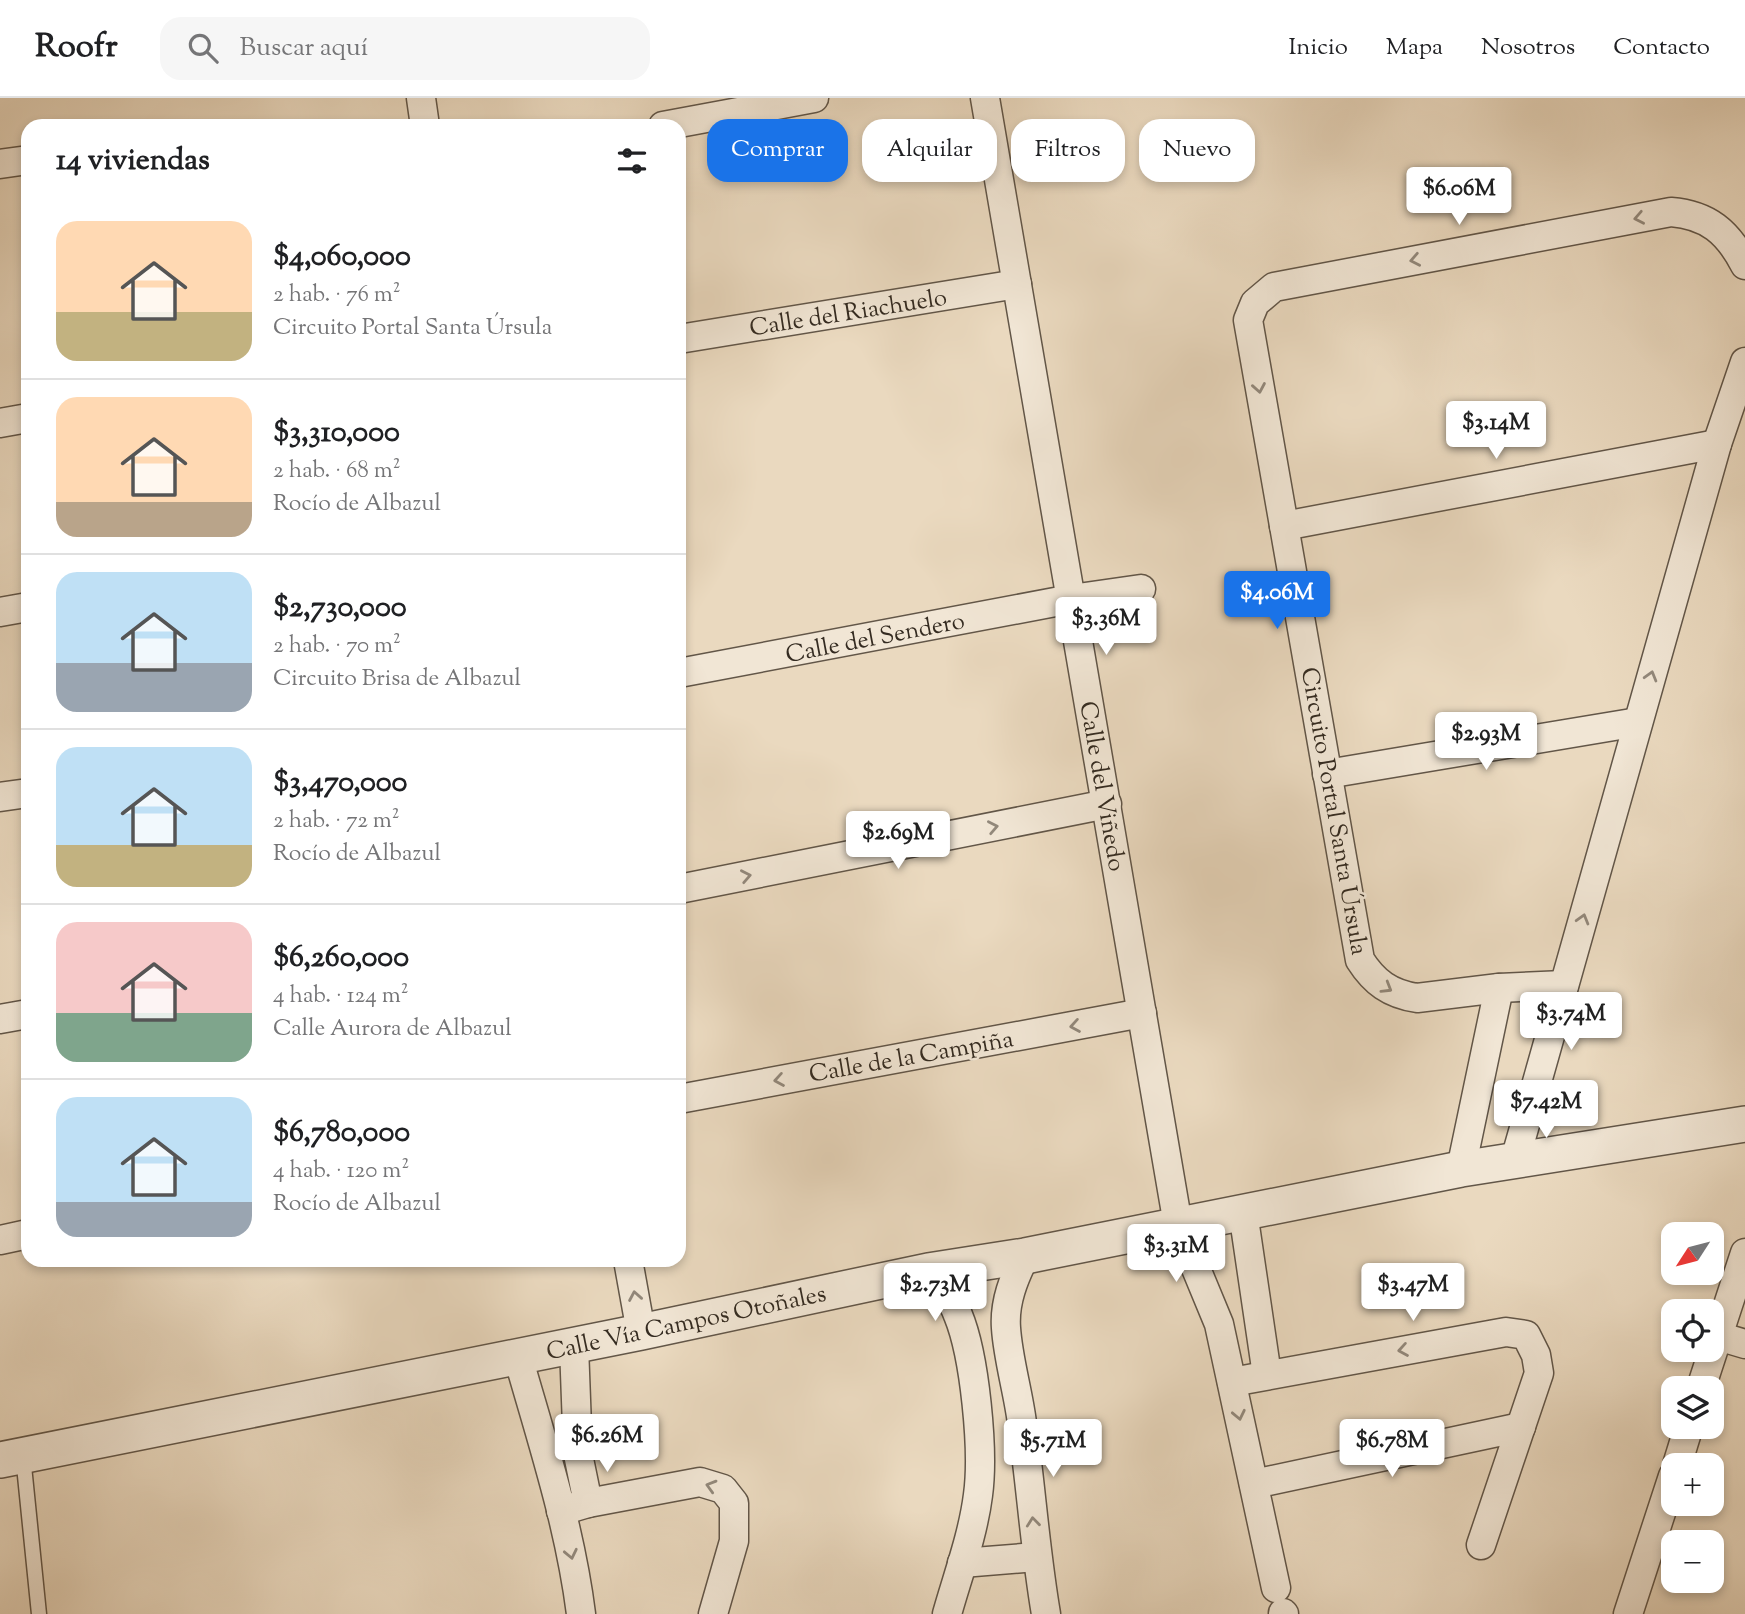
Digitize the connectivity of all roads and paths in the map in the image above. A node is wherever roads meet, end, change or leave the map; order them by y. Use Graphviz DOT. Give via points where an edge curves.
graph roads {
  1 [pos="421,98"];
  2 [pos="814,98"];
  3 [pos="985,98"];
  4 [pos="424,119"];
  5 [pos="686,122"];
  6 [pos="21,161"];
  7 [pos="0,164"];
  8 [pos="1745,265"];
  9 [pos="1017,284"];
  10 [pos="686,338"];
  11 [pos="1745,362"];
  12 [pos="21,419"];
  13 [pos="0,423"];
  14 [pos="1717,444"];
  15 [pos="1284,526"];
  16 [pos="1141,589"];
  17 [pos="1071,599"];
  18 [pos="21,608"];
  19 [pos="0,612"];
  20 [pos="686,672"];
  21 [pos="1638,722"];
  22 [pos="1327,774"];
  23 [pos="21,794"];
  24 [pos="0,797"];
  25 [pos="1107,804"];
  26 [pos="686,888"];
  27 [pos="1564,985"];
  28 [pos="1499,988"];
  29 [pos="1142,1013"];
  30 [pos="21,1015"];
  31 [pos="0,1019"];
  32 [pos="686,1098"];
  33 [pos="1745,1124"];
  34 [pos="1515,1160"];
  35 [pos="1461,1169"];
  36 [pos="1243,1212"];
  37 [pos="1178,1225"];
  38 [pos="21,1236"];
  39 [pos="0,1240"];
  40 [pos="1745,1253"];
  41 [pos="1025,1256"];
  42 [pos="629,1267"];
  43 [pos="928,1271"];
  44 [pos="1740,1286"];
  45 [pos="1724,1322"];
  46 [pos="641,1332"];
  47 [pos="1724,1338"];
  48 [pos="1745,1344"];
  49 [pos="573,1346"];
  50 [pos="518,1357"];
  51 [pos="1267,1375"];
  52 [pos="1232,1382"];
  53 [pos="1022,1423"];
  54 [pos="1521,1427"];
  55 [pos="979,1430"];
  56 [pos="12,1458"];
  57 [pos="1254,1484"];
  58 [pos="588,1503"];
  59 [pos="561,1511"];
  60 [pos="1661,1513"];
  61 [pos="1481,1545"];
  62 [pos="1036,1557"];
  63 [pos="962,1563"];
  64 [pos="1281,1605"];
  65 [pos="39,1614"];
  66 [pos="581,1614"];
  67 [pos="713,1614"];
  68 [pos="947,1614"];
  69 [pos="1046,1614"];
  70 [pos="1628,1614"];
  1 -- 4 [label="street"];
  2 -- 5 [label="street"];
  3 -- 9 [label="street, Calle del Viñedo"];
  6 -- 7 [label="street"];
  8 -- 15 [label="street, Circuito Portal Santa Úrsula, one-way" via="1722,232 1688,213 1671,212 1275,287 1255,303 1248,320"];
  9 -- 10 [label="street, Calle del Riachuelo"];
  9 -- 17 [label="street, Calle del Viñedo"];
  11 -- 14 [label="street"];
  12 -- 13 [label="street"];
  14 -- 15 [label="street"];
  21 -- 14 [label="street, one-way"];
  15 -- 22 [label="street, Circuito Portal Santa Úrsula"];
  16 -- 17 [label="street, Calle del Sendero"];
  17 -- 20 [label="street, Calle del Sendero"];
  17 -- 25 [label="street, Calle del Viñedo"];
  18 -- 19 [label="street"];
  21 -- 22 [label="street"];
  27 -- 21 [label="street, one-way"];
  22 -- 28 [label="street, Circuito Portal Santa Úrsula, one-way" via="1360,960 1371,977 1389,990 1417,998"];
  23 -- 24 [label="street"];
  26 -- 25 [label="street, one-way"];
  25 -- 29 [label="street, Calle del Viñedo"];
  27 -- 28 [label="street, Circuito Portal Santa Úrsula"];
  27 -- 34 [label="street"];
  28 -- 35 [label="street"];
  29 -- 32 [label="street, Calle de la Campiña, one-way"];
  29 -- 37 [label="street, Calle del Viñedo"];
  30 -- 31 [label="street"];
  33 -- 34 [label="street, Calle Vía Campos Otoñales"];
  34 -- 35 [label="street, Calle Vía Campos Otoñales"];
  35 -- 36 [label="street, Calle Vía Campos Otoñales"];
  36 -- 37 [label="street, Calle Vía Campos Otoñales"];
  36 -- 51 [label="street"];
  37 -- 41 [label="street, Calle Vía Campos Otoñales"];
  37 -- 52 [label="street, Calle del Viñedo" via="1219,1324"];
  38 -- 39 [label="street"];
  40 -- 44 [label="street"];
  41 -- 43 [label="street, Calle Vía Campos Otoñales"];
  41 -- 53 [label="street" via="1007,1302 1006,1327"];
  46 -- 42 [label="street, one-way"];
  43 -- 46 [label="street, Calle Vía Campos Otoñales"];
  43 -- 55 [label="street" via="958,1313 966,1337"];
  44 -- 45 [label="street"];
  46 -- 49 [label="street, Calle Vía Campos Otoñales"];
  47 -- 48 [label="street"];
  49 -- 50 [label="street, Calle Vía Campos Otoñales"];
  49 -- 58 [label="street" via="578,1454"];
  50 -- 56 [label="street, Calle Vía Campos Otoñales"];
  50 -- 59 [label="street"];
  51 -- 52 [label="street"];
  54 -- 51 [label="street, one-way" via="1539,1374 1526,1335 1506,1332"];
  52 -- 57 [label="street, Calle del Viñedo, one-way"];
  53 -- 55 [label="street"];
  62 -- 53 [label="street, one-way"];
  54 -- 57 [label="street"];
  54 -- 61 [label="street"];
  55 -- 63 [label="street" via="978,1494"];
  56 -- 65 [label="lane"];
  57 -- 64 [label="street, Calle del Viñedo"];
  58 -- 59 [label="street"];
  67 -- 58 [label="street, one-way" via="734,1541 734,1503 723,1489 700,1482"];
  59 -- 66 [label="street, one-way"];
  60 -- 70 [label="street"];
  62 -- 63 [label="street"];
  62 -- 69 [label="street"];
  63 -- 68 [label="street"];
}
